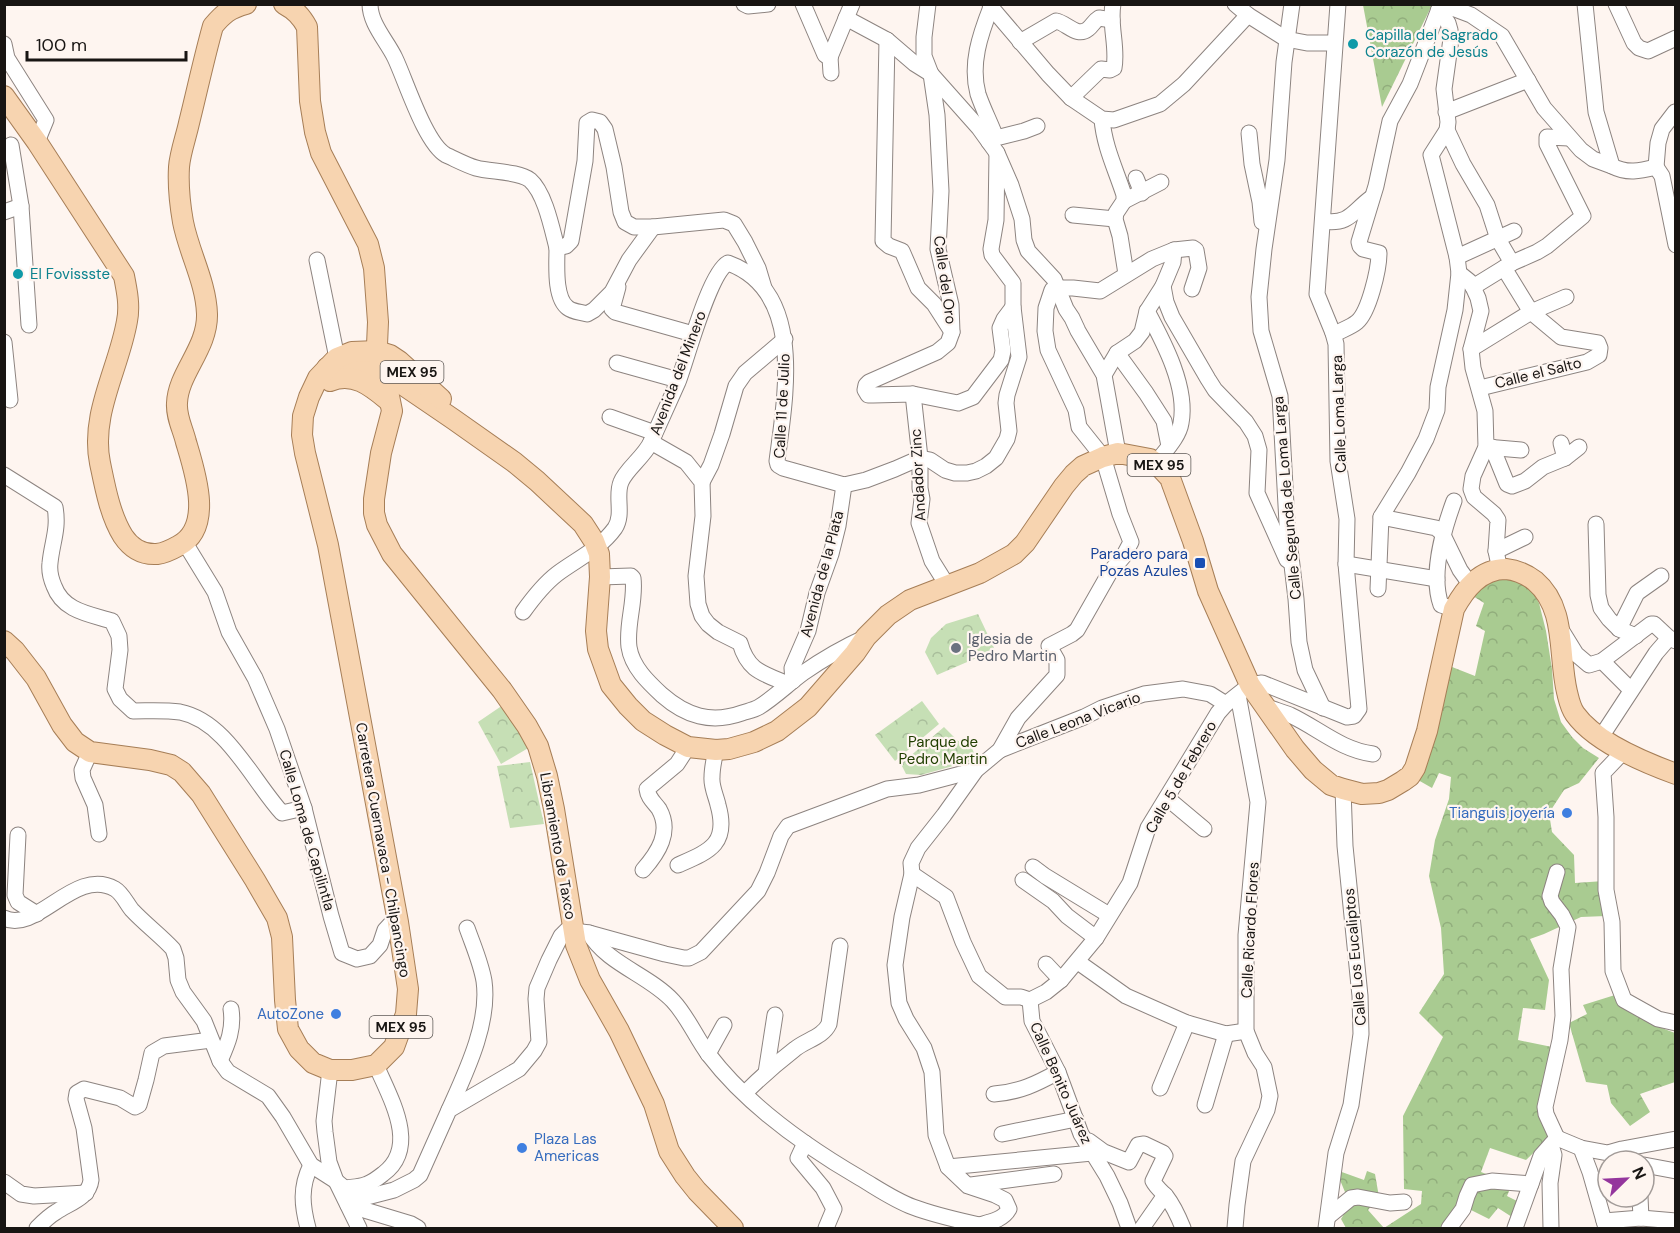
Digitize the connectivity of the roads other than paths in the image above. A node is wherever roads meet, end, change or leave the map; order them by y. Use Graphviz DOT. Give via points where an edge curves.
graph roads {
  1 [pos="284,4"];
  2 [pos="370,4"];
  3 [pos="744,4"];
  4 [pos="768,4"];
  5 [pos="803,4"];
  6 [pos="928,4"];
  7 [pos="1113,4"];
  8 [pos="1235,4"];
  9 [pos="1292,4"];
  10 [pos="1338,4"];
  11 [pos="1585,4"];
  12 [pos="1616,4"];
  13 [pos="244,5"];
  14 [pos="990,6"];
  15 [pos="1439,9"];
  16 [pos="849,11"];
  17 [pos="1248,15"];
  18 [pos="1112,20"];
  19 [pos="1676,38"];
  20 [pos="1286,39"];
  21 [pos="887,40"];
  22 [pos="1020,42"];
  23 [pos="1334,43"];
  24 [pos="4,44"];
  25 [pos="830,57"];
  26 [pos="831,73"];
  27 [pos="931,74"];
  28 [pos="1528,80"];
  29 [pos="4,96"];
  30 [pos="1071,98"];
  31 [pos="1446,112"];
  32 [pos="1675,112"];
  33 [pos="1102,119"];
  34 [pos="1037,126"];
  35 [pos="1447,130"];
  36 [pos="1250,133"];
  37 [pos="1569,138"];
  38 [pos="37,142"];
  39 [pos="994,144"];
  40 [pos="11,145"];
  41 [pos="1612,166"];
  42 [pos="1656,167"];
  43 [pos="1136,178"];
  44 [pos="1161,182"];
  45 [pos="1142,193"];
  46 [pos="1374,196"];
  47 [pos="1124,201"];
  48 [pos="21,206"];
  49 [pos="4,212"];
  50 [pos="1073,215"];
  51 [pos="1115,219"];
  52 [pos="1323,221"];
  53 [pos="653,227"];
  54 [pos="1514,231"];
  55 [pos="1498,239"];
  56 [pos="1676,245"];
  57 [pos="557,248"];
  58 [pos="1264,249"];
  59 [pos="1174,250"];
  60 [pos="1457,258"];
  61 [pos="317,260"];
  62 [pos="1508,265"];
  63 [pos="1459,273"];
  64 [pos="1126,274"];
  65 [pos="620,280"];
  66 [pos="1163,286"];
  67 [pos="1473,287"];
  68 [pos="1057,288"];
  69 [pos="1192,289"];
  70 [pos="764,290"];
  71 [pos="1566,297"];
  72 [pos="1013,307"];
  73 [pos="1147,311"];
  74 [pos="1531,312"];
  75 [pos="780,316"];
  76 [pos="29,325"];
  77 [pos="952,332"];
  78 [pos="1333,333"];
  79 [pos="693,334"];
  80 [pos="785,339"];
  81 [pos="4,342"];
  82 [pos="1471,349"];
  83 [pos="1117,353"];
  84 [pos="377,360"];
  85 [pos="332,363"];
  86 [pos="617,363"];
  87 [pos="1104,375"];
  88 [pos="678,380"];
  89 [pos="1480,388"];
  90 [pos="913,394"];
  91 [pos="309,397"];
  92 [pos="10,400"];
  93 [pos="425,400"];
  94 [pos="392,403"];
  95 [pos="610,417"];
  96 [pos="481,438"];
  97 [pos="653,438"];
  98 [pos="1169,446"];
  99 [pos="1489,447"];
  100 [pos="1580,447"];
  101 [pos="1516,449"];
  102 [pos="1111,455"];
  103 [pos="920,458"];
  104 [pos="1156,463"];
  105 [pos="4,475"];
  106 [pos="702,482"];
  107 [pos="844,485"];
  108 [pos="1454,501"];
  109 [pos="1381,517"];
  110 [pos="1596,524"];
  111 [pos="1442,533"];
  112 [pos="1526,537"];
  113 [pos="185,543"];
  114 [pos="597,548"];
  115 [pos="1498,560"];
  116 [pos="1346,564"];
  117 [pos="1378,569"];
  118 [pos="1294,576"];
  119 [pos="1661,576"];
  120 [pos="600,577"];
  121 [pos="1437,579"];
  122 [pos="1470,584"];
  123 [pos="947,585"];
  124 [pos="1378,589"];
  125 [pos="1448,607"];
  126 [pos="524,612"];
  127 [pos="1560,628"];
  128 [pos="1619,629"];
  129 [pos="1636,636"];
  130 [pos="866,637"];
  131 [pos="1672,639"];
  132 [pos="4,641"];
  133 [pos="1602,661"];
  134 [pos="790,682"];
  135 [pos="1631,690"];
  136 [pos="1238,694"];
  137 [pos="1267,707"];
  138 [pos="1323,708"];
  139 [pos="1347,717"];
  140 [pos="1601,737"];
  141 [pos="1341,744"];
  142 [pos="688,747"];
  143 [pos="716,750"];
  144 [pos="1000,750"];
  145 [pos="90,752"];
  146 [pos="1623,752"];
  147 [pos="1373,754"];
  148 [pos="976,770"];
  149 [pos="1676,774"];
  150 [pos="1343,789"];
  151 [pos="1167,798"];
  152 [pos="304,808"];
  153 [pos="1198,824"];
  154 [pos="18,834"];
  155 [pos="99,834"];
  156 [pos="678,865"];
  157 [pos="1033,867"];
  158 [pos="643,870"];
  159 [pos="1557,872"];
  160 [pos="912,874"];
  161 [pos="1023,880"];
  162 [pos="37,914"];
  163 [pos="1109,915"];
  164 [pos="397,917"];
  165 [pos="4,918"];
  166 [pos="467,927"];
  167 [pos="581,931"];
  168 [pos="1096,938"];
  169 [pos="840,946"];
  170 [pos="1078,962"];
  171 [pos="1046,964"];
  172 [pos="1061,980"];
  173 [pos="1030,1000"];
  174 [pos="231,1009"];
  175 [pos="775,1016"];
  176 [pos="1187,1023"];
  177 [pos="1676,1023"];
  178 [pos="724,1025"];
  179 [pos="1246,1031"];
  180 [pos="1226,1034"];
  181 [pos="211,1040"];
  182 [pos="708,1054"];
  183 [pos="220,1061"];
  184 [pos="376,1065"];
  185 [pos="330,1070"];
  186 [pos="1058,1072"];
  187 [pos="766,1073"];
  188 [pos="1160,1088"];
  189 [pos="745,1093"];
  190 [pos="994,1094"];
  191 [pos="1205,1104"];
  192 [pos="449,1110"];
  193 [pos="1076,1119"];
  194 [pos="1002,1134"];
  195 [pos="1081,1134"];
  196 [pos="1676,1139"];
  197 [pos="1554,1141"];
  198 [pos="805,1143"];
  199 [pos="1581,1148"];
  200 [pos="1650,1149"];
  201 [pos="1596,1151"];
  202 [pos="1092,1153"];
  203 [pos="311,1165"];
  204 [pos="948,1167"];
  205 [pos="1656,1167"];
  206 [pos="1676,1171"];
  207 [pos="1054,1174"];
  208 [pos="4,1182"];
  209 [pos="1531,1184"];
  210 [pos="340,1185"];
  211 [pos="968,1186"];
  212 [pos="86,1193"];
  213 [pos="1165,1195"];
  214 [pos="1404,1202"];
  215 [pos="348,1205"];
  216 [pos="1641,1209"];
  217 [pos="1641,1218"];
  218 [pos="1676,1221"];
  219 [pos="1328,1222"];
  220 [pos="1605,1225"];
  221 [pos="979,1227"];
  222 [pos="37,1228"];
  223 [pos="308,1228"];
  224 [pos="359,1228"];
  225 [pos="418,1228"];
  226 [pos="733,1228"];
  227 [pos="826,1228"];
  228 [pos="1129,1228"];
  229 [pos="1142,1228"];
  230 [pos="1183,1228"];
  231 [pos="1236,1228"];
  232 [pos="1449,1228"];
  233 [pos="1515,1228"];
  234 [pos="1551,1228"];
  1 -- 84 [label="main road" via="294,9 307,27 310,101 321,153 368,244 374,268"];
  2 -- 57 [label="street" via="427,133 443,153 475,168 529,180 550,218"];
  3 -- 4 [label="street"];
  5 -- 25 [label="street" via="825,55"];
  6 -- 27 [label="street, Calle del Oro" via="924,56"];
  7 -- 18 [label="street"];
  8 -- 17 [label="street"];
  9 -- 20 [label="street, Calle Segunda de Loma Larga"];
  10 -- 23 [label="street, Calle Loma Larga"];
  11 -- 41 [label="street" via="1596,112"];
  12 -- 19 [label="street" via="1639,48 1648,51"];
  13 -- 113 [label="main road" via="222,14 213,26 179,166 183,222 207,315 205,336 180,386 177,402 178,419 199,489 199,517"];
  14 -- 22 [label="street"];
  14 -- 39 [label="street" via="975,60 978,93"];
  15 -- 28 [label="street" via="1447,6 1471,15 1502,36"];
  15 -- 31 [label="street" via="1448,22 1451,39 1443,89"];
  15 -- 46 [label="street" via="1410,84 1390,121"];
  16 -- 21 [label="street"];
  16 -- 25 [label="street"];
  17 -- 20 [label="street"];
  17 -- 33 [label="street" via="1160,105 1114,120"];
  18 -- 22 [label="street" via="1098,18 1083,32 1056,21"];
  18 -- 30 [label="street" via="1114,68 1101,69"];
  20 -- 23 [label="street"];
  20 -- 58 [label="street, Calle Segunda de Loma Larga" via="1277,160"];
  21 -- 27 [label="street"];
  21 -- 77 [label="street" via="883,242 902,251 918,288"];
  22 -- 30 [label="street"];
  23 -- 52 [label="street, Calle Loma Larga"];
  24 -- 38 [label="street" via="7,58 46,120"];
  25 -- 26 [label="street"];
  27 -- 39 [label="street"];
  27 -- 77 [label="street, Calle del Oro" via="941,191 938,249 951,305"];
  28 -- 31 [label="street"];
  28 -- 37 [label="street" via="1544,108"];
  29 -- 38 [label="main road"];
  30 -- 33 [label="street"];
  31 -- 35 [label="street"];
  32 -- 42 [label="street" via="1662,129"];
  33 -- 47 [label="street" via="1103,135"];
  34 -- 39 [label="street"];
  35 -- 55 [label="street, Calle el Salto" via="1487,205"];
  35 -- 60 [label="street" via="1431,155"];
  36 -- 58 [label="street, Calle Segunda de Loma Larga"];
  37 -- 41 [label="street" via="1593,159"];
  37 -- 62 [label="street" via="1547,137 1547,144 1583,216 1547,246"];
  38 -- 113 [label="main road" via="124,276 127,321 98,433 99,460 111,509 132,548 149,554 165,553"];
  39 -- 68 [label="street" via="1022,219 1028,251 1054,279"];
  39 -- 72 [label="street" via="996,220 990,249 1013,283"];
  40 -- 48 [label="street"];
  41 -- 42 [label="street" via="1620,171"];
  42 -- 56 [label="street" via="1662,176"];
  43 -- 45 [label="street"];
  44 -- 45 [label="street"];
  45 -- 47 [label="street"];
  46 -- 52 [label="street" via="1344,221"];
  46 -- 78 [label="street" via="1359,242 1363,249 1379,253 1368,304 1358,321"];
  47 -- 51 [label="street"];
  48 -- 49 [label="street"];
  48 -- 76 [label="street"];
  50 -- 51 [label="street"];
  51 -- 64 [label="street"];
  52 -- 78 [label="street, Calle Loma Larga" via="1317,294"];
  53 -- 57 [label="street" via="634,227 625,222 605,129 592,120 587,123 585,161 571,241"];
  53 -- 65 [label="street"];
  53 -- 70 [label="street" via="724,220 734,224 758,268"];
  54 -- 55 [label="street"];
  55 -- 60 [label="street"];
  55 -- 62 [label="street, Calle el Salto"];
  57 -- 65 [label="street" via="558,288 569,309 587,314"];
  58 -- 118 [label="street, Calle Segunda de Loma Larga" via="1259,297 1261,331 1280,396"];
  59 -- 64 [label="street"];
  59 -- 66 [label="street"];
  59 -- 69 [label="street" via="1196,250 1198,268"];
  60 -- 63 [label="street"];
  61 -- 85 [label="street"];
  62 -- 67 [label="street"];
  62 -- 74 [label="street, Calle el Salto"];
  63 -- 67 [label="street"];
  63 -- 109 [label="street" via="1437,410 1426,439"];
  64 -- 68 [label="street" via="1100,291"];
  65 -- 79 [label="street" via="612,309 615,312"];
  66 -- 73 [label="street"];
  66 -- 118 [label="street" via="1172,317 1208,380 1255,436 1259,450 1257,493"];
  67 -- 82 [label="street" via="1481,311"];
  68 -- 87 [label="street"];
  68 -- 102 [label="street" via="1052,290 1046,308 1044,331 1048,350 1076,410 1079,427"];
  70 -- 75 [label="street, Avenida del Minero"];
  70 -- 79 [label="street, Avenida del Minero" via="735,265 722,266"];
  71 -- 74 [label="street"];
  72 -- 90 [label="street" via="1000,328 1001,360 973,397 958,403"];
  72 -- 103 [label="street" via="1019,357 1007,395 1009,431 1004,446 986,466 967,473 945,470 930,459"];
  73 -- 83 [label="street" via="1142,332"];
  73 -- 98 [label="street" via="1165,344 1181,400 1182,422"];
  74 -- 82 [label="street"];
  74 -- 89 [label="street, Calle el Salto" via="1561,337 1598,343 1599,355 1587,362"];
  75 -- 80 [label="street, Calle 11 de Julio"];
  77 -- 90 [label="street, Calle del Oro" via="948,343 937,352 869,382 865,390 868,395"];
  78 -- 116 [label="street, Calle Loma Larga" via="1338,372 1338,461 1347,519"];
  79 -- 88 [label="street, Avenida del Minero"];
  80 -- 106 [label="street" via="736,386"];
  80 -- 107 [label="street, Calle 11 de Julio" via="778,465"];
  81 -- 92 [label="street"];
  82 -- 89 [label="street"];
  83 -- 87 [label="street"];
  83 -- 98 [label="street" via="1164,421"];
  84 -- 85 [label="main road, MEX 95" via="364,365"];
  84 -- 93 [label="main road, MEX 95"];
  84 -- 94 [label="main road"];
  84 -- 96 [label="main road, MEX 95" via="390,354"];
  85 -- 91 [label="main road, Carretera Cuernavaca - Chilpancingo / MEX 95" via="318,378"];
  86 -- 88 [label="street"];
  87 -- 102 [label="street"];
  88 -- 97 [label="street, Avenida del Minero"];
  89 -- 99 [label="street"];
  90 -- 103 [label="street, Andador Zinc"];
  91 -- 94 [label="main road" via="323,385 344,377 362,381"];
  91 -- 164 [label="main road, Carretera Cuernavaca - Chilpancingo / MEX 95" via="303,416 304,453 328,545"];
  93 -- 94 [label="main road"];
  93 -- 96 [label="main road, MEX 95"];
  94 -- 167 [label="main road, Libramiento de Taxco / MEX 95" via="374,499 377,525 392,554 502,690 538,746"];
  95 -- 97 [label="street"];
  96 -- 114 [label="main road, MEX 95" via="570,511"];
  97 -- 106 [label="street" via="686,462"];
  97 -- 114 [label="street, Avenida del Minero" via="648,450 621,481 618,522"];
  98 -- 104 [label="street"];
  99 -- 100 [label="street" via="1507,484 1512,486 1525,481 1563,451"];
  99 -- 101 [label="street"];
  99 -- 115 [label="street" via="1473,476 1471,489 1498,520"];
  102 -- 104 [label="main road, MEX 95"];
  102 -- 123 [label="main road, MEX 95" via="1083,466 1074,474 1014,554 992,568"];
  102 -- 144 [label="street" via="1120,514 1131,542 1077,630 1049,646 1057,660 1058,675 1018,718"];
  103 -- 107 [label="street"];
  103 -- 123 [label="street, Andador Zinc" via="919,523 932,561"];
  104 -- 136 [label="main road, MEX 95" via="1170,478 1176,492"];
  105 -- 152 [label="street" via="55,507 51,578 68,607 112,621 119,636 115,689 120,699 133,711 183,713 209,724 282,813"];
  106 -- 134 [label="street" via="704,516 696,576 702,616 718,632 740,643 750,665"];
  107 -- 134 [label="street, Avenida de la Plata" via="831,554"];
  108 -- 111 [label="street"];
  109 -- 111 [label="street" via="1436,528"];
  109 -- 117 [label="street"];
  110 -- 128 [label="street" via="1598,595 1601,608"];
  111 -- 121 [label="street"];
  111 -- 122 [label="street"];
  112 -- 115 [label="street"];
  113 -- 152 [label="street, Calle Loma de Capilintla" via="215,592 229,632 255,678"];
  114 -- 120 [label="main road, MEX 95"];
  114 -- 126 [label="street, Avenida del Minero" via="556,575"];
  115 -- 122 [label="main road"];
  115 -- 127 [label="main road" via="1526,574 1543,589"];
  116 -- 117 [label="street"];
  116 -- 139 [label="street, Calle Loma Larga" via="1359,709 1354,716"];
  117 -- 121 [label="street"];
  117 -- 124 [label="street"];
  118 -- 138 [label="street, Calle Segunda de Loma Larga" via="1305,670"];
  119 -- 128 [label="street" via="1637,594"];
  120 -- 134 [label="street" via="633,578 629,623 632,657 648,682 682,710 712,718 733,716 757,708"];
  120 -- 142 [label="main road, MEX 95" via="596,632 611,685 643,721"];
  121 -- 125 [label="street" via="1439,598"];
  122 -- 125 [label="main road, MEX 95"];
  123 -- 130 [label="main road, MEX 95" via="898,607"];
  125 -- 150 [label="main road, MEX 95" via="1427,731 1415,768 1410,776 1388,790 1372,794"];
  127 -- 133 [label="street" via="1576,654 1589,665"];
  127 -- 140 [label="main road" via="1570,704 1588,729"];
  128 -- 129 [label="street"];
  129 -- 131 [label="street" via="1654,624"];
  129 -- 133 [label="street"];
  130 -- 134 [label="street"];
  130 -- 143 [label="main road, MEX 95" via="808,707 777,731 741,747"];
  131 -- 135 [label="street" via="1656,653"];
  132 -- 145 [label="main road" via="36,678 75,742"];
  133 -- 135 [label="street"];
  135 -- 140 [label="street"];
  136 -- 137 [label="main road, MEX 95"];
  136 -- 138 [label="street" via="1262,683"];
  136 -- 144 [label="street, Calle Leona Vicario" via="1183,689 1144,694"];
  136 -- 151 [label="street, Calle 5 de Febrero" via="1218,713"];
  136 -- 179 [label="street, Calle Ricardo Flores" via="1258,802 1246,935"];
  137 -- 141 [label="street"];
  137 -- 150 [label="main road, MEX 95" via="1313,770"];
  138 -- 139 [label="street"];
  139 -- 141 [label="street"];
  140 -- 146 [label="main road"];
  141 -- 147 [label="street"];
  142 -- 143 [label="main road, MEX 95"];
  142 -- 158 [label="street" via="677,764 647,789 660,810 665,833 656,856"];
  143 -- 156 [label="street" via="711,779 723,820 721,831 707,852"];
  144 -- 148 [label="street"];
  145 -- 155 [label="street" via="82,770"];
  145 -- 185 [label="main road" via="171,765 201,794 277,918 282,937 288,1029 313,1063"];
  146 -- 149 [label="main road"];
  146 -- 177 [label="street" via="1604,773 1606,890 1612,922 1613,971 1624,1000 1658,1019"];
  148 -- 160 [label="street" via="918,848 911,863"];
  148 -- 167 [label="street" via="887,789 782,823 781,836 758,891 701,952 689,958"];
  150 -- 219 [label="street, Calle Los Eucaliptos" via="1361,1035 1351,1105 1336,1153"];
  151 -- 153 [label="street"];
  151 -- 163 [label="street, Calle 5 de Febrero" via="1148,828 1130,883"];
  152 -- 164 [label="street, Calle Loma de Capilintla" via="342,953 357,959 370,956"];
  154 -- 162 [label="street" via="15,896"];
  157 -- 163 [label="street"];
  159 -- 197 [label="street" via="1550,896 1568,927 1562,969 1560,1040 1545,1107"];
  160 -- 173 [label="street" via="946,897 979,976 1005,997"];
  160 -- 204 [label="street" via="896,955 896,989 906,1020 924,1048 932,1072 936,1135"];
  161 -- 168 [label="street"];
  162 -- 165 [label="street" via="15,921"];
  162 -- 181 [label="street" via="74,890 90,885 102,884 117,890 173,949 183,992 204,1021"];
  163 -- 168 [label="street, Calle 5 de Febrero"];
  164 -- 184 [label="main road, Carretera Cuernavaca - Chilpancingo / MEX 95" via="408,989 406,1014 394,1047"];
  166 -- 192 [label="street" via="484,980 484,1005 477,1039"];
  167 -- 182 [label="street" via="673,1001"];
  167 -- 192 [label="street" via="567,930 561,936 537,988 539,1034 534,1051 519,1069"];
  167 -- 226 [label="main road, Libramiento de Taxco / MEX 95" via="576,945 590,980 654,1104 669,1151 697,1191"];
  168 -- 170 [label="street, Calle 5 de Febrero"];
  169 -- 187 [label="street" via="829,1024"];
  170 -- 172 [label="street, Calle 5 de Febrero"];
  170 -- 176 [label="street" via="1126,996"];
  171 -- 172 [label="street"];
  172 -- 173 [label="street, Calle 5 de Febrero"];
  173 -- 186 [label="street, Calle Benito Juárez" via="1032,1021"];
  174 -- 183 [label="street" via="230,1038"];
  175 -- 187 [label="street"];
  176 -- 180 [label="street"];
  176 -- 188 [label="street"];
  178 -- 182 [label="street"];
  179 -- 180 [label="street"];
  179 -- 231 [label="street, Calle Ricardo Flores" via="1264,1067 1270,1096 1243,1161"];
  180 -- 191 [label="street"];
  181 -- 183 [label="street"];
  181 -- 212 [label="street" via="164,1046 152,1053 139,1105 135,1107 120,1098 84,1089 77,1093 91,1180"];
  182 -- 189 [label="street"];
  183 -- 203 [label="street" via="228,1072 268,1096"];
  184 -- 185 [label="main road"];
  184 -- 210 [label="street" via="400,1125 402,1145 390,1169 367,1185"];
  185 -- 210 [label="street" via="324,1121 329,1162"];
  186 -- 190 [label="street" via="1030,1087"];
  186 -- 193 [label="street, Calle Benito Juárez"];
  187 -- 189 [label="street"];
  189 -- 198 [label="street"];
  192 -- 210 [label="street" via="422,1171 414,1180 367,1197 352,1194"];
  193 -- 194 [label="street"];
  193 -- 195 [label="street, Calle Benito Juárez"];
  195 -- 202 [label="street, Calle Benito Juárez"];
  195 -- 213 [label="street" via="1104,1152 1129,1162 1138,1145 1163,1153 1153,1180"];
  196 -- 200 [label="street"];
  197 -- 199 [label="street"];
  197 -- 209 [label="street" via="1541,1156"];
  197 -- 234 [label="street"];
  198 -- 221 [label="street" via="896,1199"];
  198 -- 227 [label="street" via="798,1158 823,1188 834,1209"];
  199 -- 201 [label="street"];
  199 -- 220 [label="street"];
  202 -- 204 [label="street"];
  202 -- 228 [label="street, Calle Benito Juárez" via="1107,1176"];
  203 -- 210 [label="street"];
  203 -- 223 [label="street" via="304,1182"];
  204 -- 211 [label="street"];
  205 -- 206 [label="street"];
  207 -- 211 [label="street"];
  208 -- 212 [label="street" via="21,1194 34,1196"];
  209 -- 232 [label="street" via="1492,1181 1472,1185 1463,1209"];
  209 -- 233 [label="street"];
  210 -- 215 [label="street"];
  211 -- 221 [label="street" via="1005,1200 1009,1209 999,1219"];
  212 -- 222 [label="street"];
  213 -- 229 [label="street"];
  213 -- 230 [label="street"];
  214 -- 219 [label="street" via="1351,1198"];
  215 -- 224 [label="street"];
  215 -- 225 [label="street"];
  216 -- 217 [label="street"];
  217 -- 218 [label="street"];
  217 -- 220 [label="street"];
}
